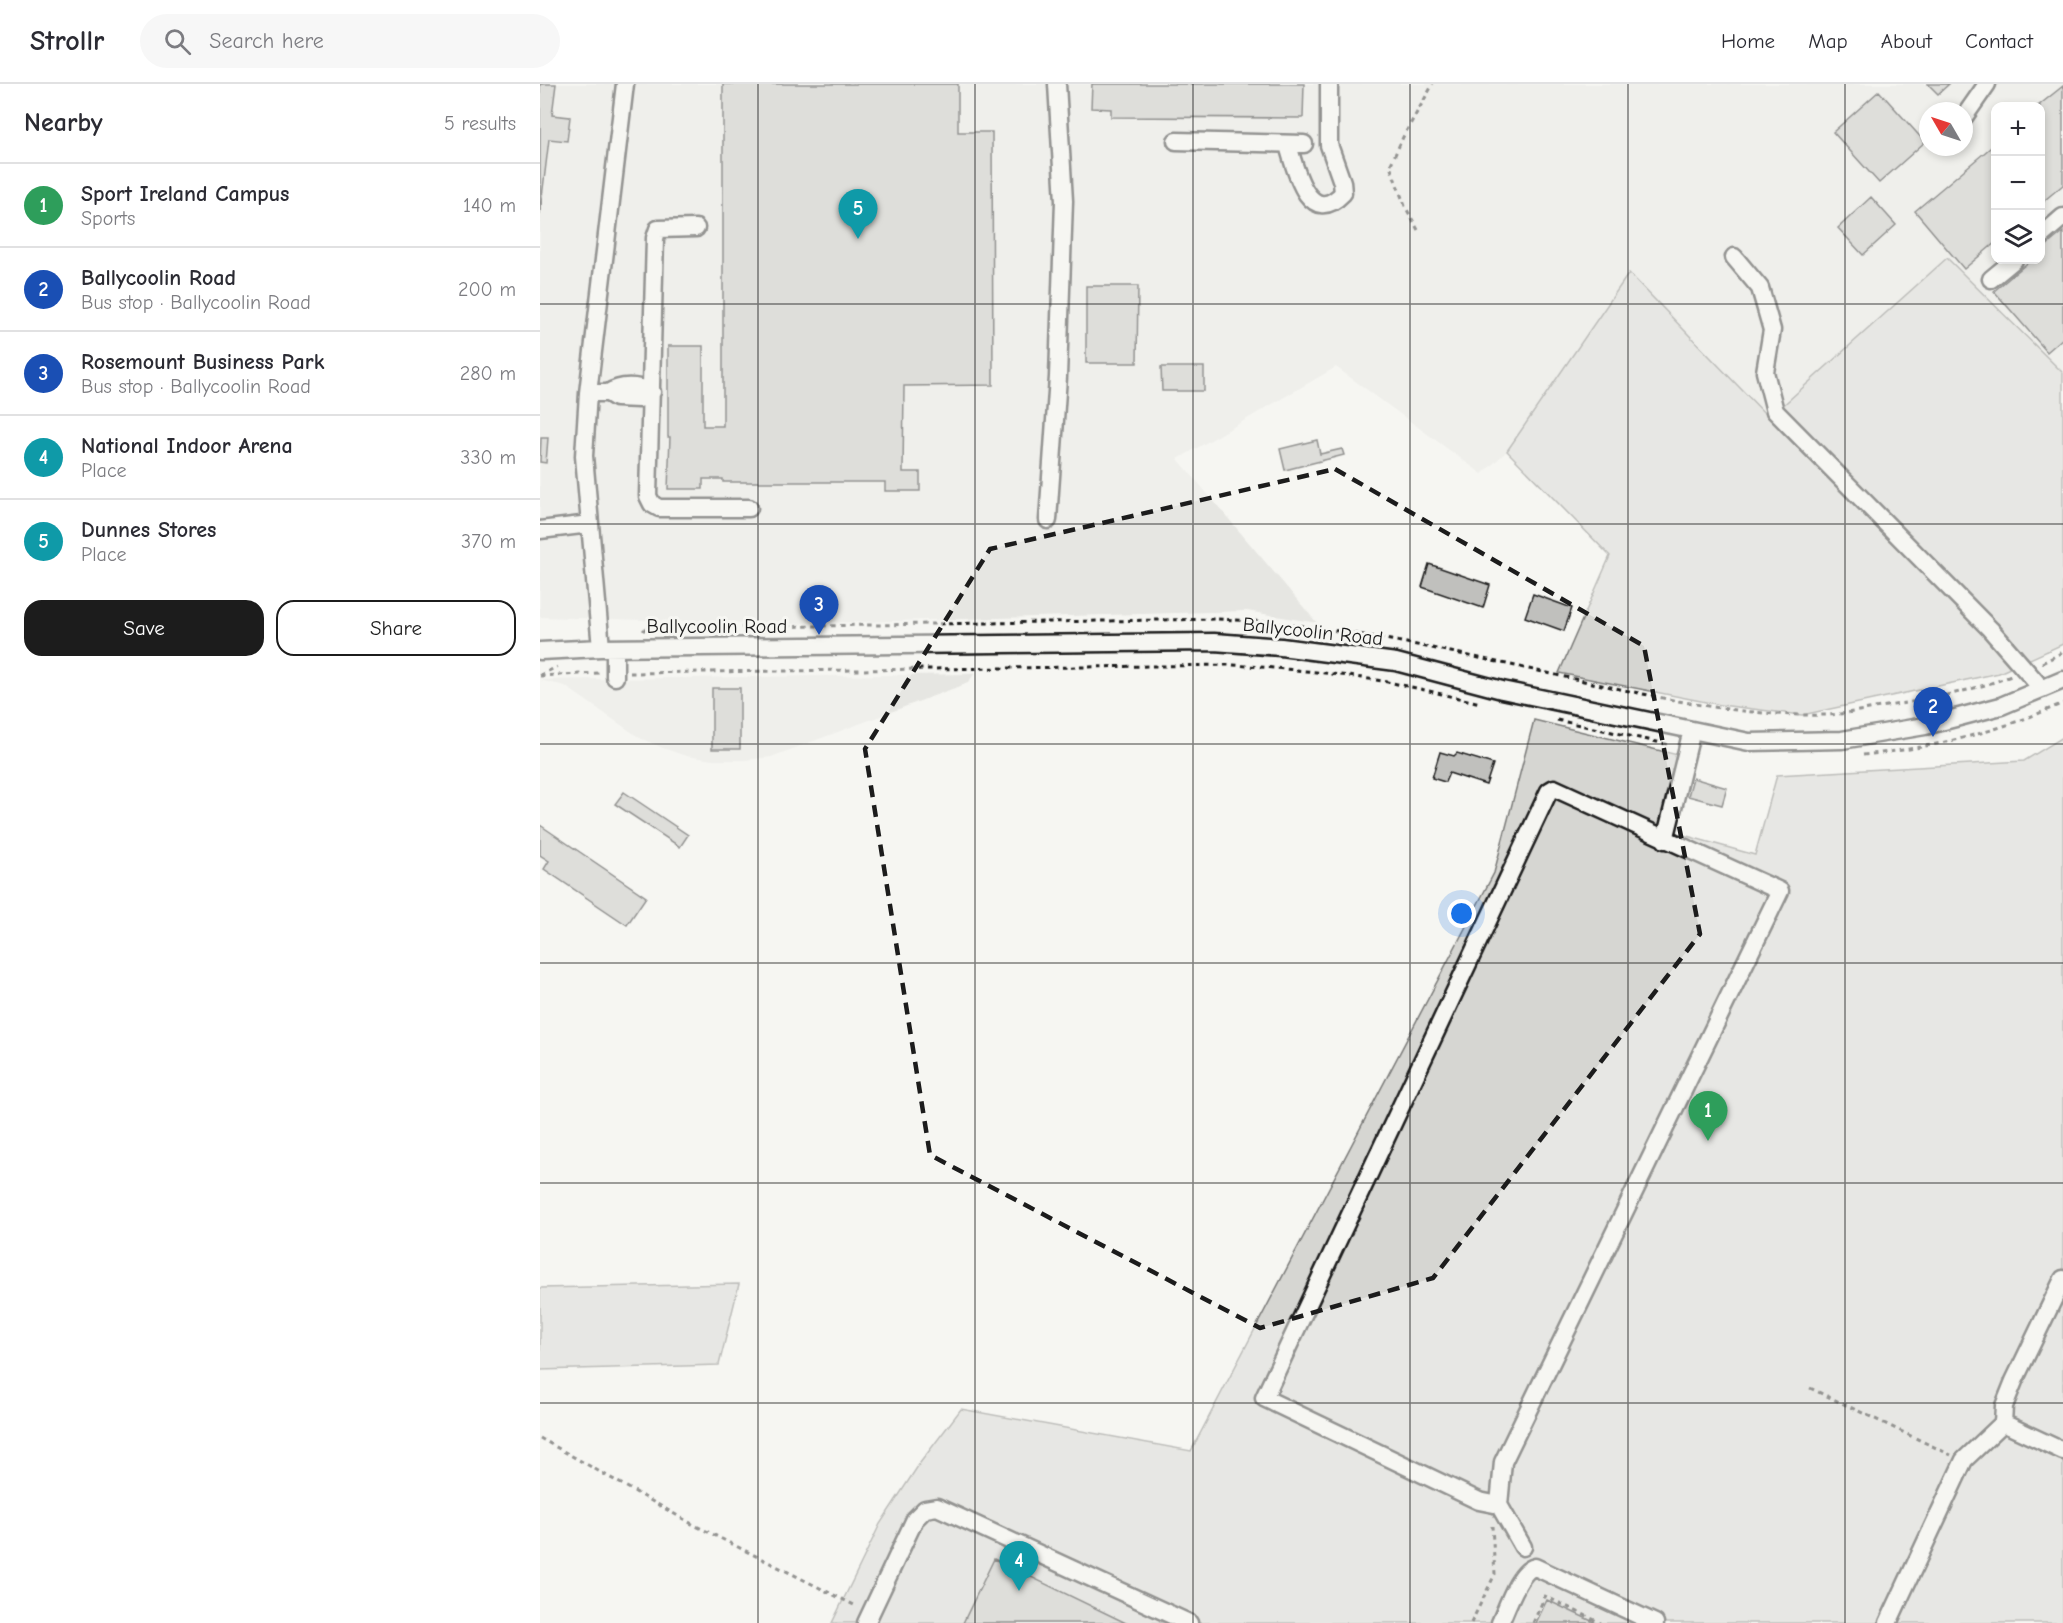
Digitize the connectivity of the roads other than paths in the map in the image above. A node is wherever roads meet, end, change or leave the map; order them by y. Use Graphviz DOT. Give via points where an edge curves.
graph roads {
  1 [pos="625,84"];
  2 [pos="1057,84"];
  3 [pos="1329,84"];
  4 [pos="1987,84"];
  5 [pos="1973,104"];
  6 [pos="1176,141"];
  7 [pos="2063,217"];
  8 [pos="696,228"];
  9 [pos="2045,233"];
  10 [pos="1734,257"];
  11 [pos="2009,264"];
  12 [pos="1991,279"];
  13 [pos="652,392"];
  14 [pos="588,393"];
  15 [pos="748,508"];
  16 [pos="1048,520"];
  17 [pos="590,524"];
  18 [pos="540,530"];
  19 [pos="608,648"];
  20 [pos="540,651"];
  21 [pos="615,675"];
  22 [pos="2063,680"];
  23 [pos="2042,689"];
  24 [pos="1692,730"];
  25 [pos="1665,840"];
  26 [pos="2063,1279"];
  27 [pos="2003,1423"];
  28 [pos="2063,1451"];
  29 [pos="1499,1505"];
  30 [pos="1522,1547"];
  31 [pos="869,1618"];
  32 [pos="1189,1623"];
  33 [pos="1500,1623"];
  34 [pos="1655,1623"];
  35 [pos="1888,1623"];
  1 -- 14 [label="street"];
  2 -- 16 [label="street" via="1064,201"];
  3 -- 6 [label="street" via="1329,145 1343,193 1335,201 1314,201 1302,189 1296,144"];
  4 -- 5 [label="street"];
  7 -- 9 [label="street"];
  8 -- 13 [label="street" via="656,232"];
  10 -- 23 [label="street" via="1760,288 1772,330 1765,372 1775,411 1990,629"];
  11 -- 12 [label="street"];
  13 -- 14 [label="street" via="639,399"];
  13 -- 15 [label="street" via="648,496 652,504 659,508"];
  14 -- 17 [label="street" via="584,456"];
  17 -- 18 [label="street"];
  17 -- 19 [label="street"];
  19 -- 20 [label="street, Ballycoolin Road"];
  19 -- 21 [label="street"];
  19 -- 24 [label="street, Ballycoolin Road" via="1225,642 1396,662 1502,690"];
  22 -- 23 [label="street, Ballycoolin Road"];
  23 -- 24 [label="street, Ballycoolin Road" via="2001,706 1947,721 1842,740 1749,742"];
  24 -- 25 [label="street"];
  25 -- 29 [label="street" via="1780,891 1503,1462"];
  25 -- 29 [label="street" via="1560,789 1549,792 1264,1398 1479,1501"];
  26 -- 27 [label="street" via="2014,1381 2004,1406"];
  27 -- 28 [label="street"];
  27 -- 35 [label="street" via="1964,1460"];
  29 -- 30 [label="street"];
  31 -- 32 [label="street" via="915,1519 925,1509 937,1507"];
  33 -- 34 [label="street" via="1523,1575 1535,1567"];
}
